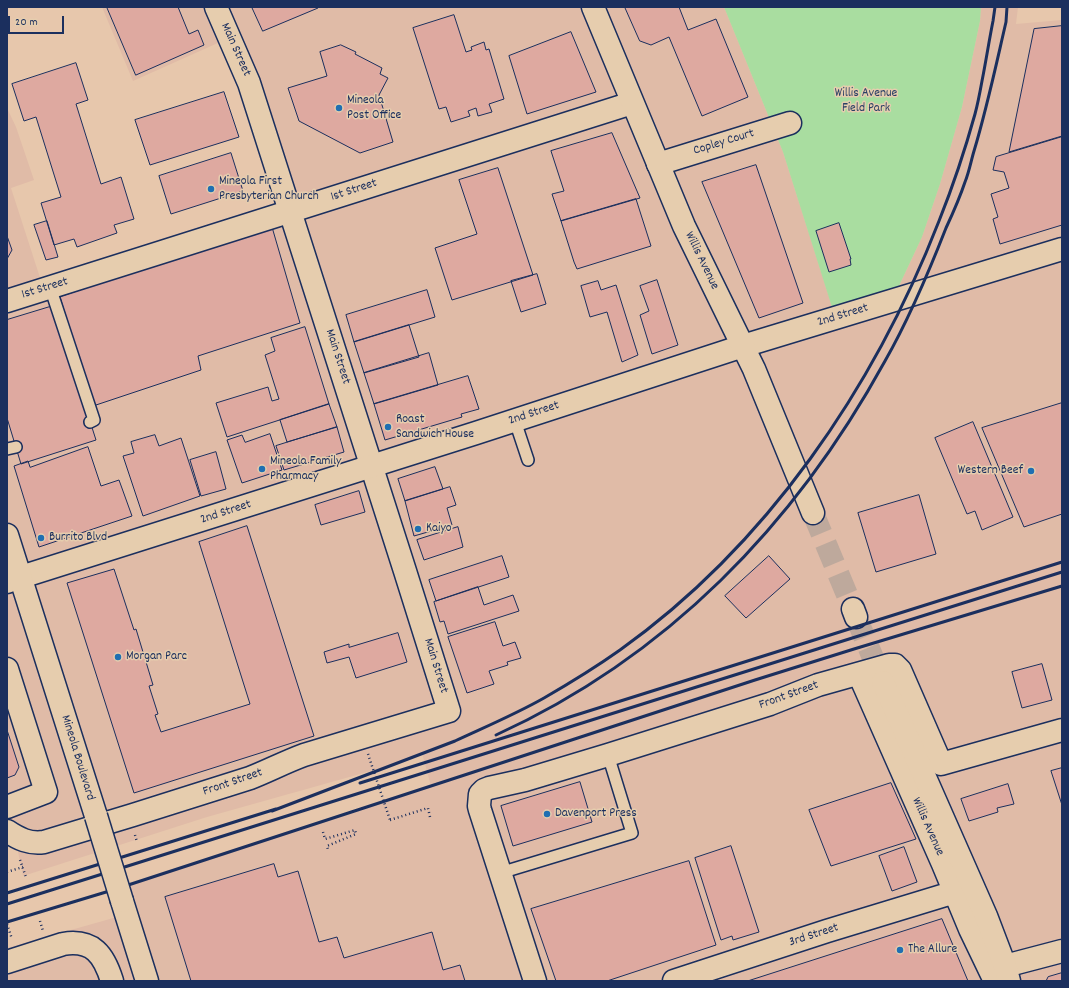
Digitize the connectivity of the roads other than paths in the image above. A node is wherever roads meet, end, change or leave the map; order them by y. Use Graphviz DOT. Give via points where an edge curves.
graph roads {
  1 [pos="216,7"];
  2 [pos="593,7"];
  3 [pos="632,102"];
  4 [pos="790,123"];
  5 [pos="658,164"];
  6 [pos="291,212"];
  7 [pos="1062,249"];
  8 [pos="50,287"];
  9 [pos="7,301"];
  10 [pos="743,346"];
  11 [pos="515,421"];
  12 [pos="90,422"];
  13 [pos="528,460"];
  14 [pos="372,466"];
  15 [pos="813,513"];
  16 [pos="7,534"];
  17 [pos="14,580"];
  18 [pos="7,669"];
  19 [pos="859,674"];
  20 [pos="883,682"];
  21 [pos="449,711"];
  22 [pos="1062,730"];
  23 [pos="608,755"];
  24 [pos="7,807"];
  25 [pos="11,834"];
  26 [pos="500,873"];
  27 [pos="955,892"];
  28 [pos="1062,951"];
  29 [pos="7,962"];
  30 [pos="1003,976"];
  31 [pos="112,981"];
  32 [pos="147,981"];
  33 [pos="535,981"];
  34 [pos="674,981"];
  1 -- 6 [label="street, Main Street" via="250,83"];
  2 -- 3 [label="street, Willis Avenue"];
  3 -- 5 [label="street, Willis Avenue"];
  3 -- 6 [label="street, 1st Street"];
  4 -- 5 [label="street, Copley Court"];
  5 -- 10 [label="street, Willis Avenue" via="696,252"];
  6 -- 8 [label="street, 1st Street"];
  6 -- 14 [label="street, Main Street"];
  7 -- 10 [label="street, 2nd Street"];
  8 -- 9 [label="street, 1st Street"];
  8 -- 12 [label="lane" via="94,420"];
  10 -- 11 [label="street, 2nd Street"];
  10 -- 15 [label="street, Willis Avenue"];
  11 -- 13 [label="lane"];
  11 -- 14 [label="street, 2nd Street"];
  14 -- 17 [label="street, 2nd Street"];
  14 -- 21 [label="street, Main Street"];
  16 -- 17 [label="street, Mineola Boulevard"];
  17 -- 32 [label="street, Mineola Boulevard, bridge" via="72,739"];
  18 -- 24 [label="street" via="46,792"];
  19 -- 22 [label="street, Front Street" via="889,665 898,667 941,764"];
  19 -- 23 [label="street, Front Street" via="818,685 770,704"];
  19 -- 27 [label="street, Willis Avenue"];
  20 -- 30 [label="street, Willis Avenue" via="986,916"];
  21 -- 25 [label="street, Front Street" via="304,755 250,778 51,839 29,842"];
  23 -- 26 [label="street, Front Street" via="500,785 484,790 480,794 481,814"];
  23 -- 26 [label="lane" via="632,833"];
  26 -- 33 [label="street"];
  27 -- 30 [label="street, Willis Avenue" via="976,941"];
  27 -- 34 [label="street, 3rd Street"];
  28 -- 30 [label="street"];
  29 -- 31 [label="street" via="63,944 80,943 96,950 106,964"];
}
